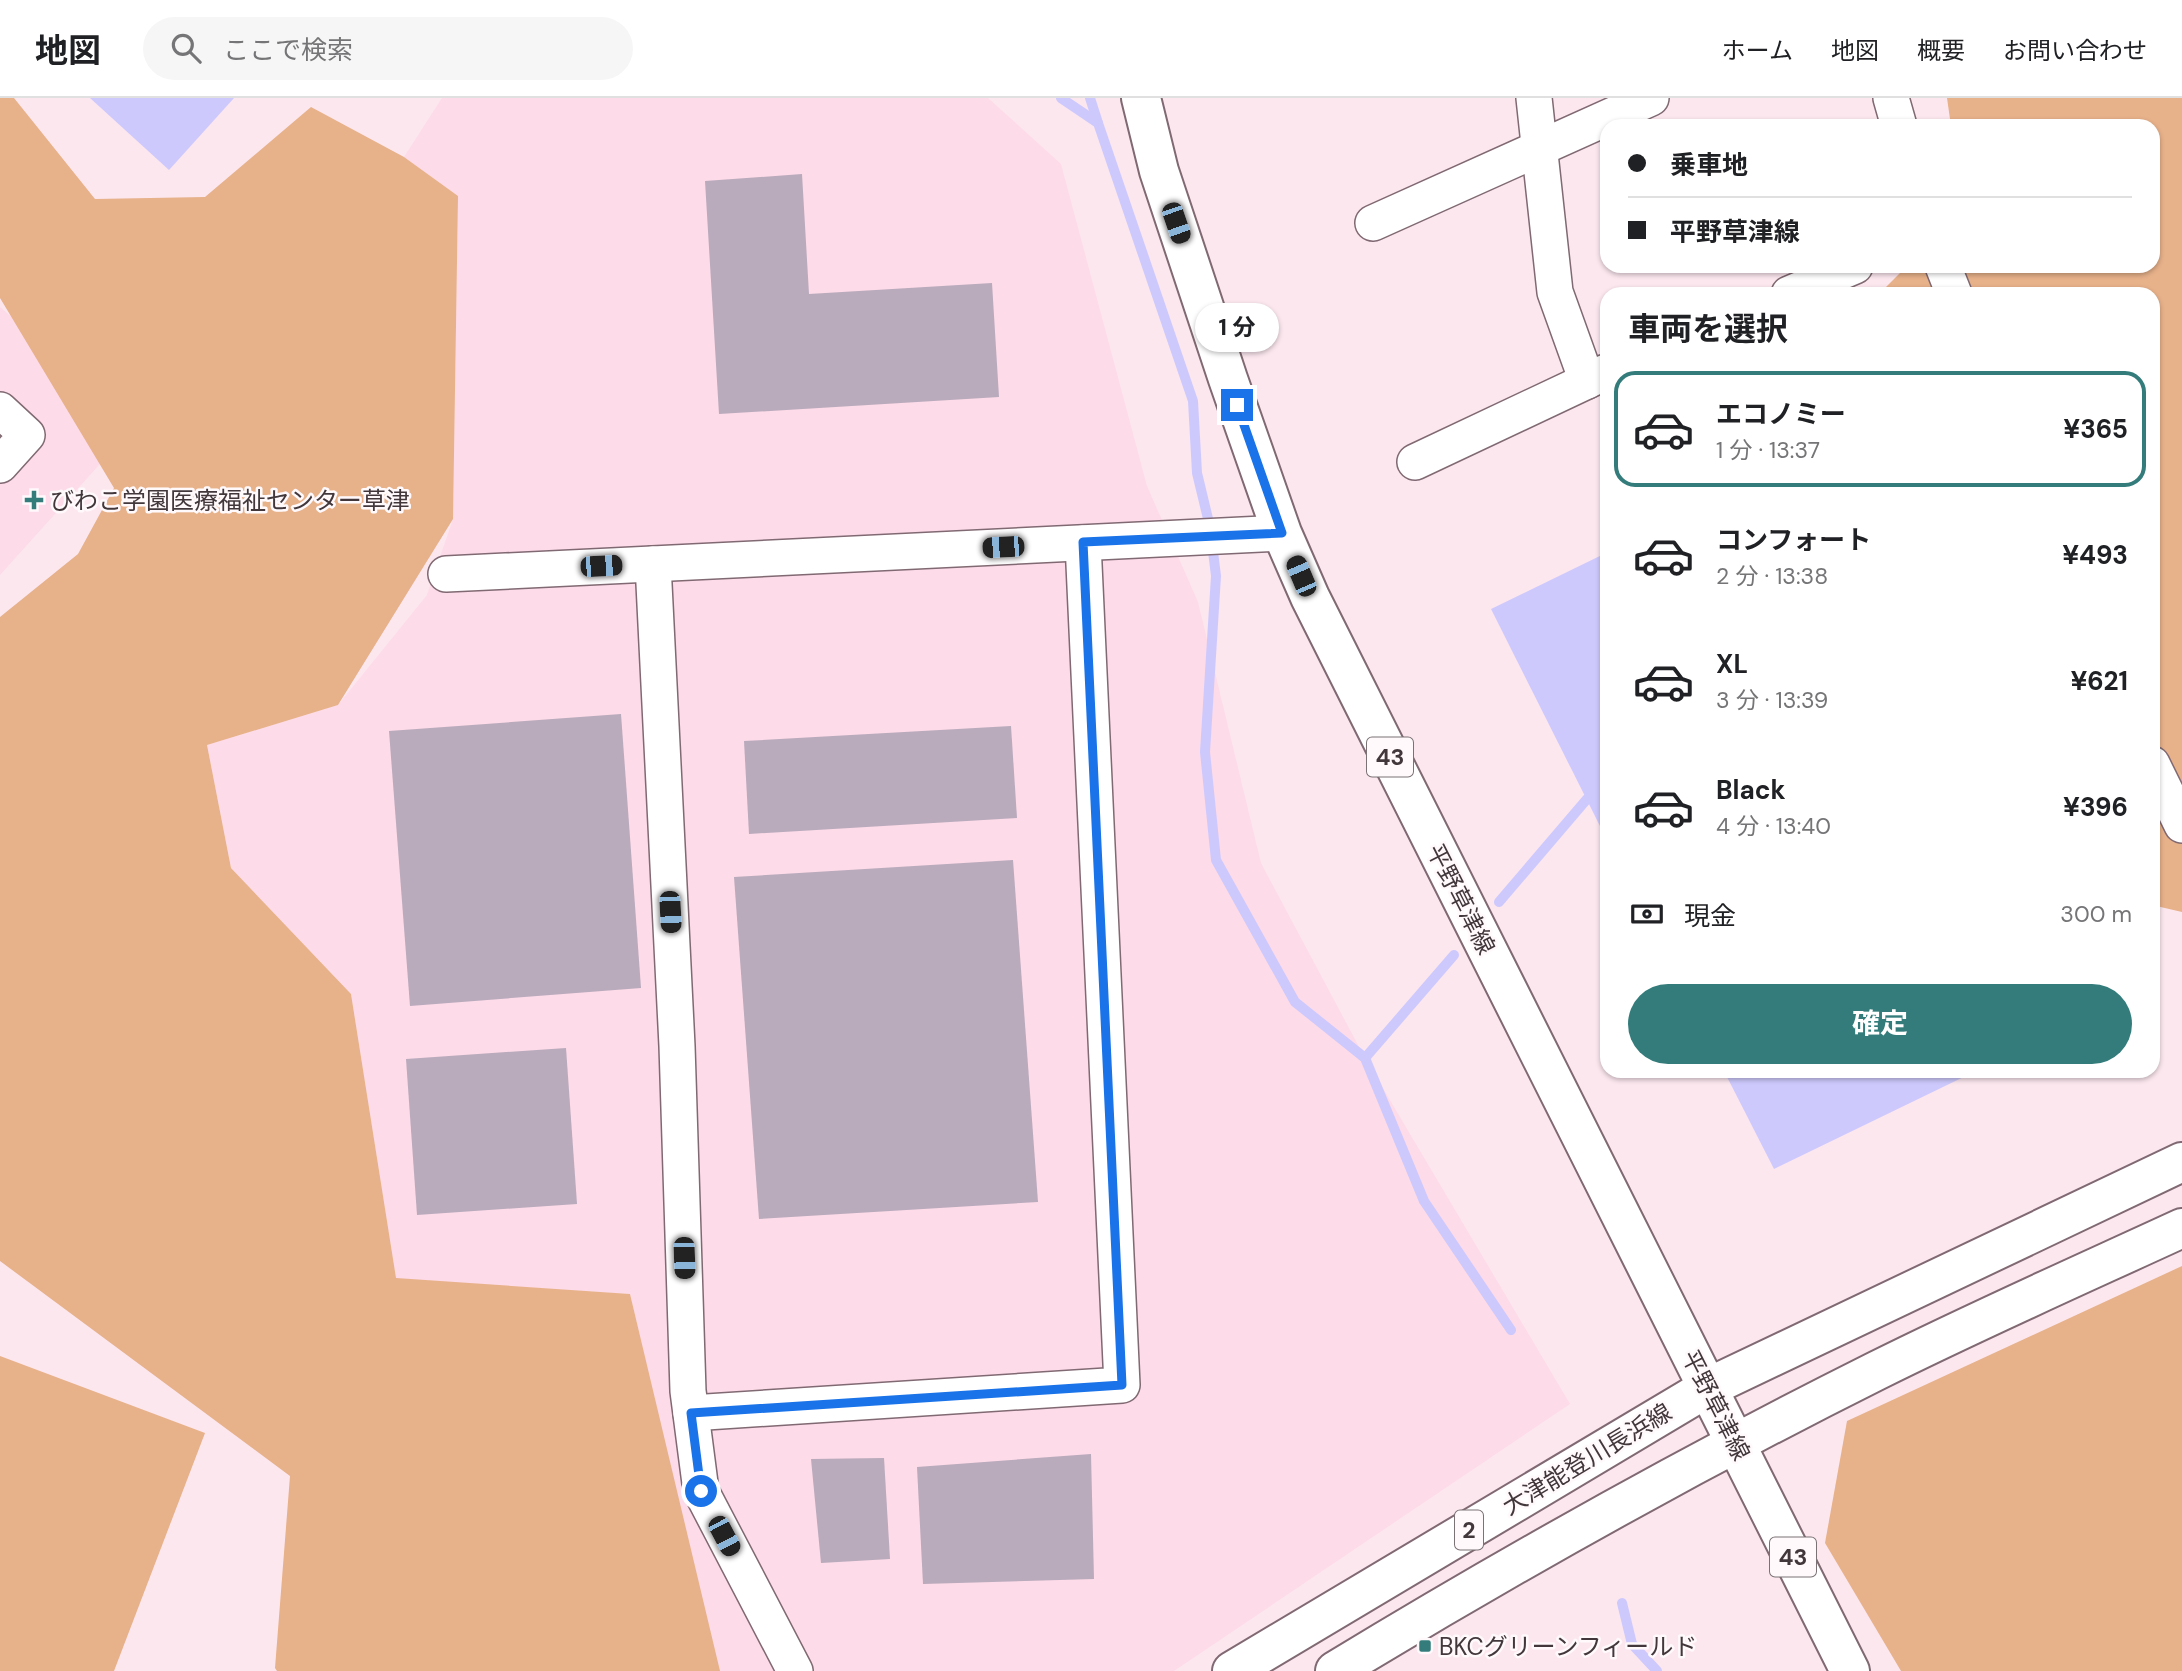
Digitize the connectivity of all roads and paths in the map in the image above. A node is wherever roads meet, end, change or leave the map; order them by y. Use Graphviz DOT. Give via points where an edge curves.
graph roads {
  1 [pos="1141,98"];
  2 [pos="1534,98"];
  3 [pos="1651,98"];
  4 [pos="1891,98"];
  5 [pos="1604,119"];
  6 [pos="1897,119"];
  7 [pos="1600,121"];
  8 [pos="1539,148"];
  9 [pos="1373,223"];
  10 [pos="1838,273"];
  11 [pos="1806,287"];
  12 [pos="1597,377"];
  13 [pos="0,411"];
  14 [pos="1415,462"];
  15 [pos="0,465"];
  16 [pos="1282,533"];
  17 [pos="1083,542"];
  18 [pos="653,564"];
  19 [pos="446,573"];
  20 [pos="2160,780"];
  21 [pos="2182,825"];
  22 [pos="2182,1162"];
  23 [pos="2182,1228"];
  24 [pos="1707,1388"];
  25 [pos="691,1413"];
  26 [pos="1736,1443"];
  27 [pos="795,1671"];
  28 [pos="1231,1671"];
  29 [pos="1335,1671"];
  30 [pos="1850,1671"];
  1 -- 16 [label="main road, 平野草津線 / 43" via="1163,184"];
  2 -- 8 [label="street"];
  3 -- 5 [label="street"];
  4 -- 6 [label="street"];
  7 -- 8 [label="street"];
  8 -- 9 [label="street"];
  8 -- 12 [label="street" via="1555,292"];
  10 -- 11 [label="street"];
  12 -- 14 [label="street"];
  13 -- 15 [label="street" via="27,435"];
  16 -- 17 [label="street"];
  16 -- 24 [label="main road, 平野草津線 / 43"];
  17 -- 18 [label="street"];
  17 -- 25 [label="street" via="1122,1385"];
  18 -- 19 [label="street"];
  18 -- 25 [label="street"];
  20 -- 21 [label="street"];
  22 -- 24 [label="main road, 大津能登川長浜線 / 2"];
  23 -- 26 [label="main road, 2" via="1878,1370"];
  24 -- 26 [label="main road, 平野草津線 / 43"];
  24 -- 28 [label="main road, 大津能登川長浜線 / 2"];
  25 -- 27 [label="street" via="701,1491"];
  26 -- 29 [label="main road, 2" via="1456,1597"];
  26 -- 30 [label="main road, 平野草津線 / 43"];
}
